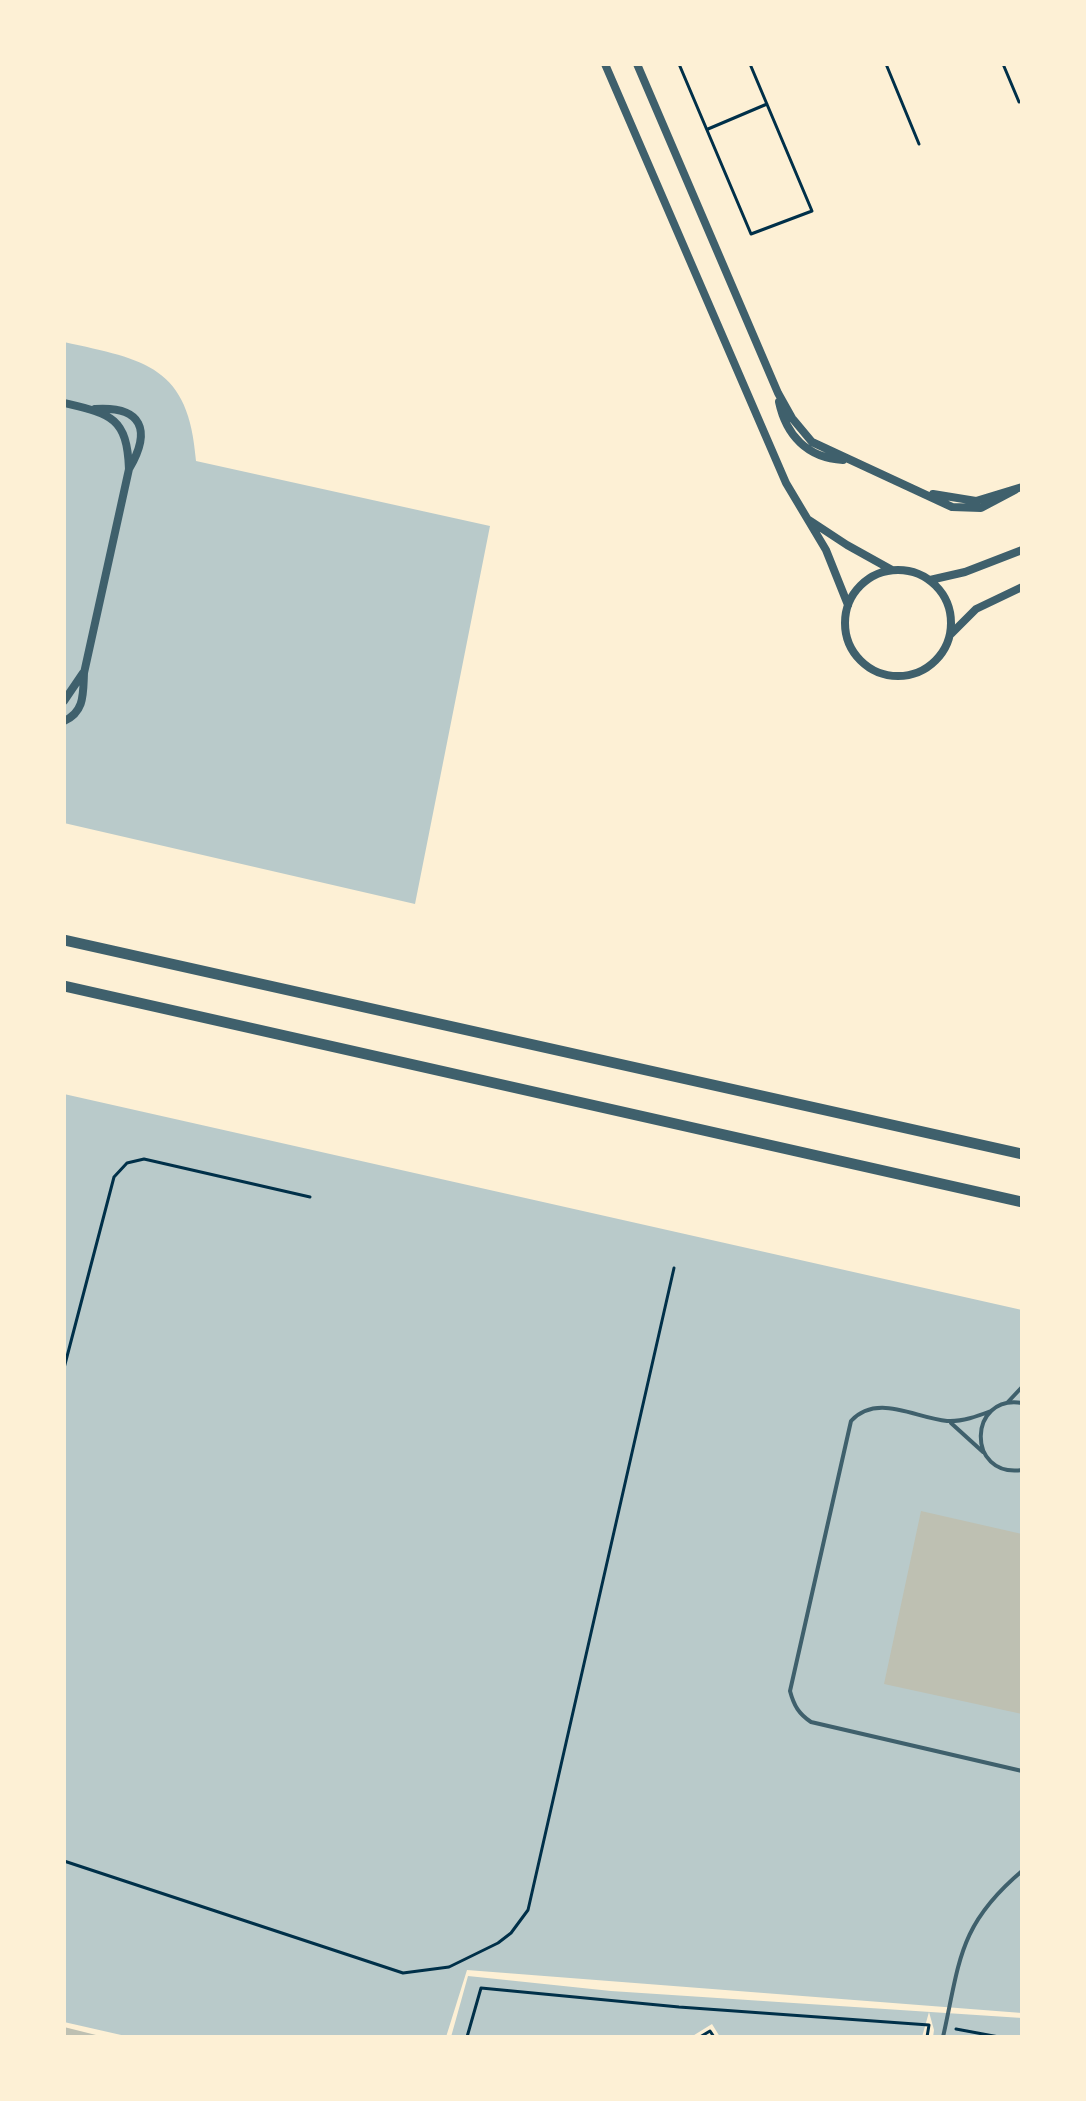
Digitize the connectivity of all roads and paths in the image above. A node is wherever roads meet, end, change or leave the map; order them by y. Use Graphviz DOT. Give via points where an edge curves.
graph roads {
  1 [pos="605,64"];
  2 [pos="637,64"];
  3 [pos="679,64"];
  4 [pos="750,64"];
  5 [pos="886,64"];
  6 [pos="1003,64"];
  7 [pos="1019,102"];
  8 [pos="767,104"];
  9 [pos="708,129"];
  10 [pos="919,144"];
  11 [pos="64,403"];
  12 [pos="90,409"];
  13 [pos="129,469"];
  14 [pos="1018,489"];
  15 [pos="806,517"];
  16 [pos="1022,550"];
  17 [pos="892,570"];
  18 [pos="930,580"];
  19 [pos="1022,587"];
  20 [pos="848,605"];
  21 [pos="950,634"];
  22 [pos="84,673"];
  23 [pos="64,701"];
  24 [pos="64,721"];
  25 [pos="64,940"];
  26 [pos="64,986"];
  27 [pos="1022,1154"];
  28 [pos="310,1197"];
  29 [pos="1022,1202"];
  30 [pos="674,1268"];
  31 [pos="64,1368"];
  32 [pos="1022,1387"];
  33 [pos="1007,1403"];
  34 [pos="1022,1403"];
  35 [pos="991,1411"];
  36 [pos="949,1421"];
  37 [pos="984,1453"];
  38 [pos="1022,1470"];
  39 [pos="1022,1771"];
  40 [pos="64,1861"];
  41 [pos="1022,1871"];
  42 [pos="946,2027"];
  43 [pos="467,2037"];
  44 [pos="700,2037"];
  45 [pos="714,2037"];
  46 [pos="927,2037"];
  47 [pos="943,2037"];
  48 [pos="999,2037"];
  1 -- 15 [label="street" via="786,483"];
  2 -- 14 [label="street" via="778,393 804,434 952,507 990,505"];
  3 -- 9 [label="path"];
  4 -- 8 [label="path"];
  5 -- 10 [label="path"];
  6 -- 7 [label="path"];
  8 -- 9 [label="path"];
  8 -- 9 [label="path" via="812,211 751,234"];
  11 -- 12 [label="street"];
  12 -- 13 [label="street" via="124,431"];
  12 -- 13 [label="street" via="120,409 137,422 142,441"];
  13 -- 22 [label="street"];
  15 -- 17 [label="street"];
  15 -- 20 [label="street"];
  16 -- 18 [label="street"];
  17 -- 18 [label="street"];
  17 -- 20 [label="street" via="861,585"];
  18 -- 21 [label="street" via="948,604"];
  19 -- 21 [label="street" via="976,609"];
  20 -- 21 [label="street" via="845,626 851,647 864,664 884,674 905,676 925,669 941,654"];
  22 -- 23 [label="street"];
  22 -- 24 [label="street" via="82,705"];
  25 -- 27 [label="street"];
  26 -- 29 [label="street"];
  28 -- 31 [label="path" via="144,1159 127,1163 114,1177"];
  30 -- 40 [label="path" via="528,1910 511,1933 449,1967 403,1973"];
  32 -- 33 [label="lane"];
  33 -- 34 [label="lane"];
  33 -- 35 [label="lane"];
  35 -- 36 [label="lane"];
  35 -- 37 [label="lane" via="980,1431"];
  36 -- 37 [label="lane"];
  36 -- 39 [label="lane" via="883,1407 865,1410 851,1421 790,1691 793,1704 811,1722"];
  37 -- 38 [label="lane" via="1002,1468"];
  41 -- 42 [label="lane" via="977,1917 967,1937"];
  42 -- 47 [label="lane"];
  42 -- 48 [label="path"];
  43 -- 46 [label="path" via="481,1988 929,2025"];
  44 -- 45 [label="path" via="710,2031"];
}
